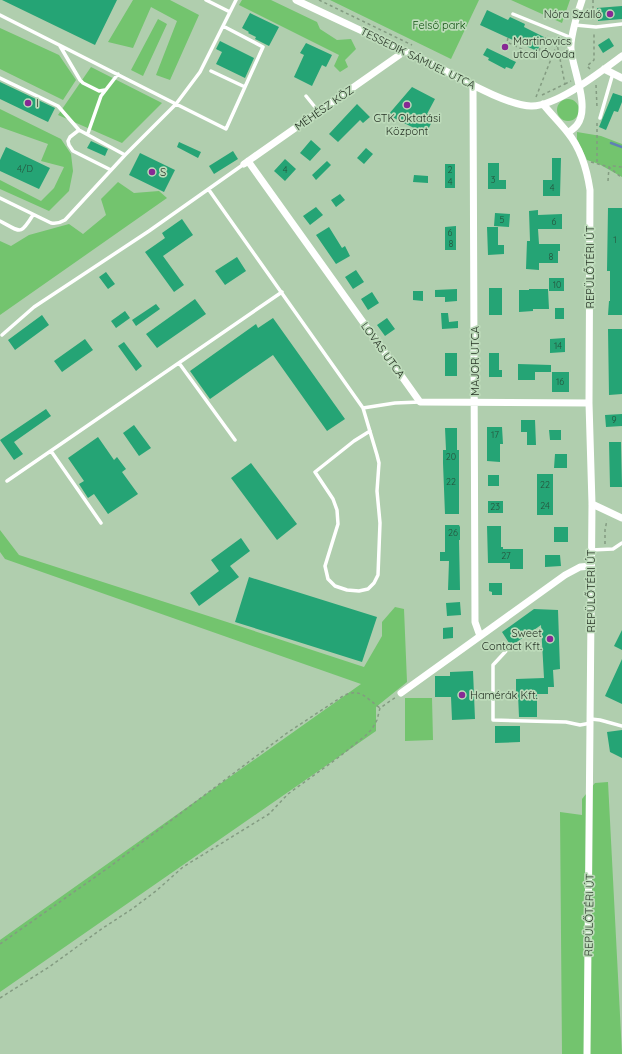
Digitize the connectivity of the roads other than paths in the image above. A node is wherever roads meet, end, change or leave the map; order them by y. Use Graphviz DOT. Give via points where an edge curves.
graph roads {
  1 [pos="206,0"];
  2 [pos="236,0"];
  3 [pos="296,0"];
  4 [pos="582,0"];
  5 [pos="230,12"];
  6 [pos="513,14"];
  7 [pos="0,15"];
  8 [pos="622,24"];
  9 [pos="575,25"];
  10 [pos="223,26"];
  11 [pos="572,38"];
  12 [pos="60,45"];
  13 [pos="405,51"];
  14 [pos="622,56"];
  15 [pos="604,69"];
  16 [pos="211,71"];
  17 [pos="613,73"];
  18 [pos="118,74"];
  19 [pos="0,78"];
  20 [pos="622,78"];
  21 [pos="473,85"];
  22 [pos="580,85"];
  23 [pos="245,87"];
  24 [pos="105,90"];
  25 [pos="306,96"];
  26 [pos="176,104"];
  27 [pos="543,104"];
  28 [pos="318,112"];
  29 [pos="598,118"];
  30 [pos="79,130"];
  31 [pos="568,133"];
  32 [pos="88,134"];
  33 [pos="126,155"];
  34 [pos="246,163"];
  35 [pos="111,170"];
  36 [pos="209,190"];
  37 [pos="0,198"];
  38 [pos="33,215"];
  39 [pos="0,221"];
  40 [pos="282,292"];
  41 [pos="2,335"];
  42 [pos="179,363"];
  43 [pos="420,402"];
  44 [pos="475,403"];
  45 [pos="589,403"];
  46 [pos="363,408"];
  47 [pos="370,431"];
  48 [pos="235,440"];
  49 [pos="51,451"];
  50 [pos="7,481"];
  51 [pos="592,504"];
  52 [pos="622,518"];
  53 [pos="101,523"];
  54 [pos="622,543"];
  55 [pos="591,550"];
  56 [pos="591,566"];
  57 [pos="480,636"];
  58 [pos="506,651"];
  59 [pos="401,693"];
  60 [pos="591,721"];
  61 [pos="622,726"];
  62 [pos="587,1054"];
  1 -- 5 [label="lane"];
  2 -- 5 [label="lane"];
  3 -- 13 [label="street, TESSEDIK SÁMUEL UTCA"];
  4 -- 9 [label="street"];
  5 -- 10 [label="lane"];
  6 -- 11 [label="lane"];
  7 -- 12 [label="lane"];
  8 -- 9 [label="lane"];
  9 -- 11 [label="street"];
  10 -- 23 [label="lane" via="263,47"];
  10 -- 26 [label="lane" via="200,72"];
  11 -- 22 [label="street" via="570,47"];
  12 -- 18 [label="lane"];
  12 -- 24 [label="lane" via="80,80 100,91"];
  13 -- 21 [label="street, TESSEDIK SÁMUEL UTCA"];
  13 -- 28 [label="street, MÉHÉSZ KÖZ"];
  14 -- 15 [label="street"];
  15 -- 17 [label="street"];
  15 -- 22 [label="street"];
  16 -- 23 [label="lane"];
  17 -- 20 [label="street"];
  17 -- 29 [label="lane"];
  18 -- 24 [label="lane"];
  18 -- 26 [label="lane"];
  19 -- 30 [label="lane" via="58,106"];
  21 -- 27 [label="street, TESSEDIK SÁMUEL UTCA" via="517,104"];
  21 -- 44 [label="street, MAJOR UTCA"];
  22 -- 27 [label="street"];
  22 -- 31 [label="street" via="580,119"];
  23 -- 26 [label="lane" via="226,129"];
  24 -- 32 [label="lane"];
  25 -- 28 [label="lane"];
  26 -- 33 [label="lane"];
  27 -- 31 [label="street, REPÜLŐTÉRI ÚT"];
  28 -- 34 [label="street, MÉHÉSZ KÖZ"];
  30 -- 32 [label="lane"];
  30 -- 35 [label="lane" via="68,141 70,148"];
  31 -- 45 [label="street, REPÜLŐTÉRI ÚT" via="587,170 590,190"];
  32 -- 33 [label="lane"];
  33 -- 35 [label="lane"];
  34 -- 36 [label="lane"];
  34 -- 43 [label="street, LOVAS UTCA"];
  35 -- 38 [label="lane" via="65,220 56,224"];
  36 -- 40 [label="lane"];
  36 -- 41 [label="lane" via="34,307"];
  37 -- 38 [label="lane"];
  38 -- 39 [label="lane" via="21,231"];
  40 -- 42 [label="lane"];
  40 -- 46 [label="lane"];
  42 -- 48 [label="lane"];
  42 -- 49 [label="lane"];
  43 -- 44 [label="street"];
  43 -- 46 [label="lane"];
  44 -- 45 [label="street"];
  44 -- 57 [label="street, MAJOR UTCA" via="475,622"];
  45 -- 51 [label="street, REPÜLŐTÉRI ÚT"];
  46 -- 47 [label="lane"];
  47 -- 47 [label="lane" via="379,463 378,575 368,589 347,590 335,586 325,571 338,524 338,510 315,472"];
  49 -- 50 [label="lane"];
  49 -- 53 [label="lane"];
  51 -- 52 [label="street"];
  51 -- 55 [label="street, REPÜLŐTÉRI ÚT"];
  54 -- 55 [label="lane" via="613,549"];
  55 -- 56 [label="street, REPÜLŐTÉRI ÚT"];
  56 -- 57 [label="street" via="580,567 565,575"];
  56 -- 60 [label="street, REPÜLŐTÉRI ÚT"];
  57 -- 59 [label="street"];
  58 -- 60 [label="lane" via="493,665 493,720 566,722 580,725"];
  60 -- 61 [label="lane" via="600,720"];
  60 -- 62 [label="street, REPÜLŐTÉRI ÚT"];
}
